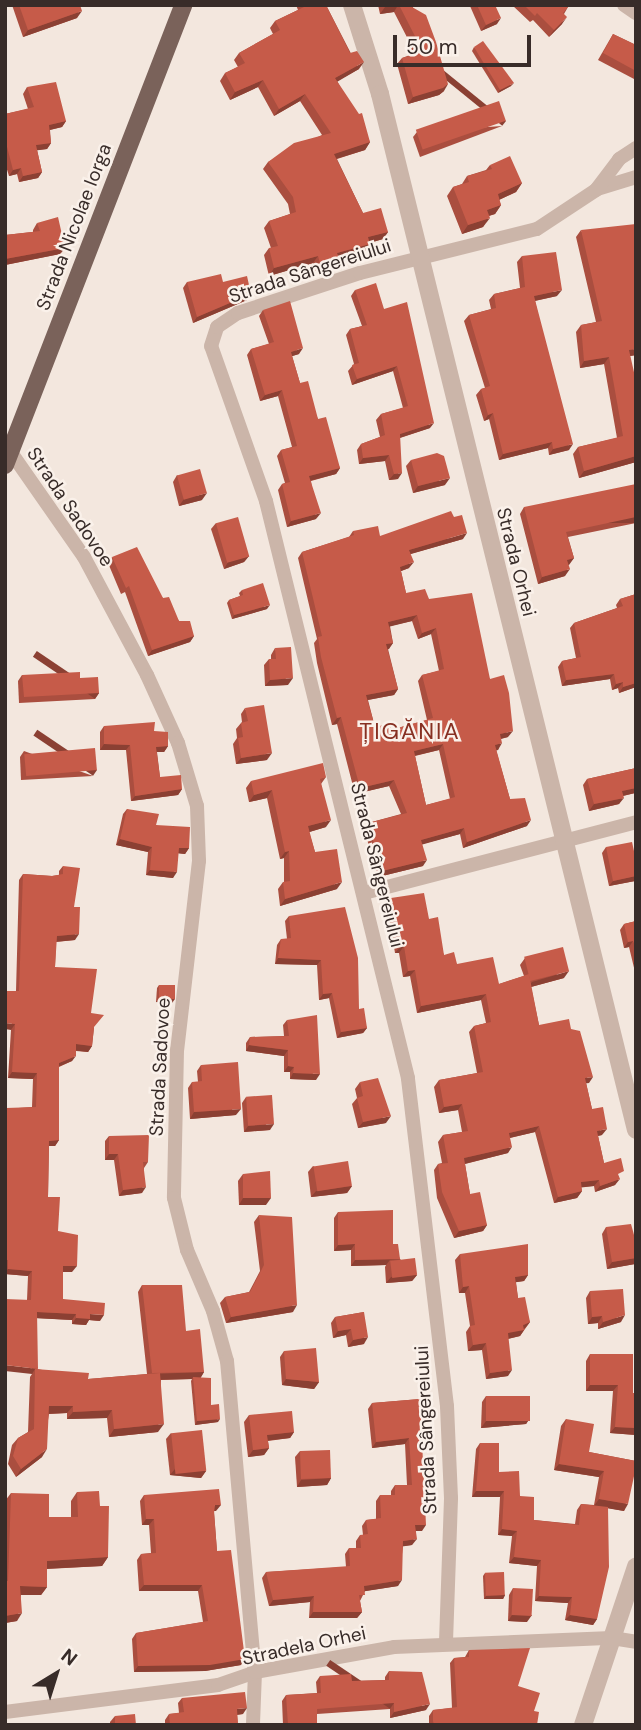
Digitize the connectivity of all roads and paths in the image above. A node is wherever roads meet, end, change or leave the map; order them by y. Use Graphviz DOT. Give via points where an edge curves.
graph roads {
  1 [pos="183,5"];
  2 [pos="352,5"];
  3 [pos="624,5"];
  4 [pos="636,13"];
  5 [pos="636,148"];
  6 [pos="636,177"];
  7 [pos="596,190"];
  8 [pos="420,258"];
  9 [pos="8,458"];
  10 [pos="636,822"];
  11 [pos="564,843"];
  12 [pos="364,893"];
  13 [pos="636,1130"];
  14 [pos="636,1567"];
  15 [pos="612,1637"];
  16 [pos="446,1642"];
  17 [pos="636,1642"];
  18 [pos="256,1672"];
  19 [pos="5,1712"];
  20 [pos="253,1725"];
  21 [pos="583,1725"];
  1 -- 9 [label="main road, Strada Nicolae Iorga"];
  2 -- 8 [label="street, Strada Orhei" via="380,94"];
  3 -- 4 [label="street"];
  5 -- 7 [label="street" via="620,159"];
  6 -- 7 [label="street"];
  7 -- 8 [label="street, Strada Sângereiului" via="522,236"];
  8 -- 11 [label="street, Strada Orhei"];
  8 -- 12 [label="street, Strada Sângereiului" via="238,313 217,327 211,346 266,501"];
  9 -- 18 [label="street, Strada Sadovoe" via="89,567 168,718 194,792 199,852 177,1050 174,1198 227,1361"];
  10 -- 11 [label="street" via="586,832"];
  11 -- 12 [label="street"];
  11 -- 13 [label="street, Strada Orhei"];
  12 -- 16 [label="street, Strada Sângereiului" via="408,1078 443,1356 451,1498"];
  14 -- 15 [label="street"];
  15 -- 16 [label="street, Stradela Orhei" via="545,1643"];
  15 -- 17 [label="street"];
  15 -- 21 [label="street"];
  16 -- 18 [label="street, Stradela Orhei"];
  18 -- 19 [label="street, Stradela Orhei" via="218,1685"];
  18 -- 20 [label="street, Strada Sadovoe"];
}
